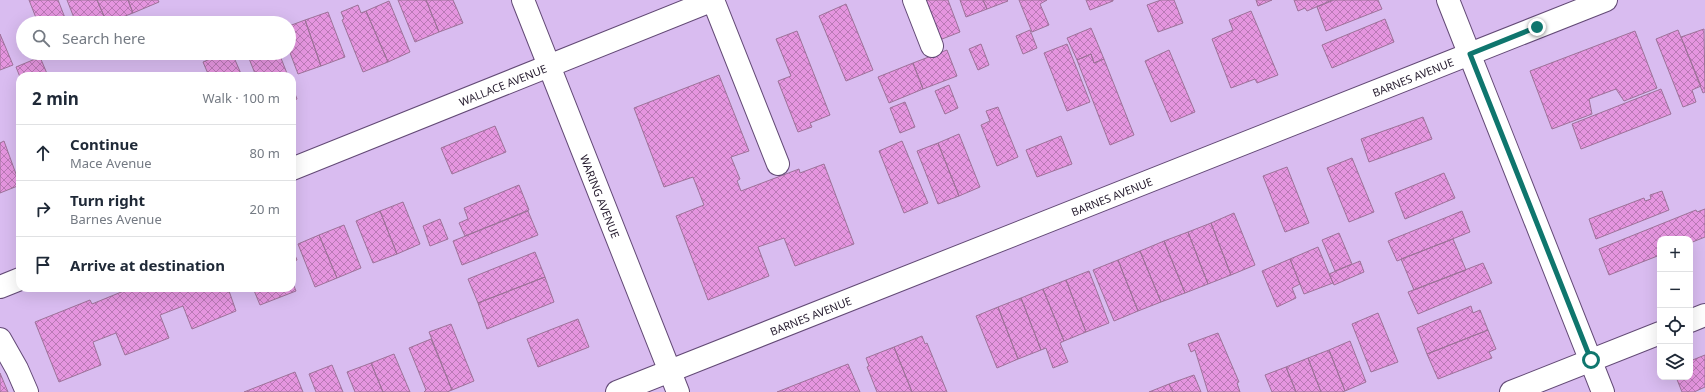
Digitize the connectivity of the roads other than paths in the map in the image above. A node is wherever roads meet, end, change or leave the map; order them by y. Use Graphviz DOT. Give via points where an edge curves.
graph roads {
  1 [pos="523,0"];
  2 [pos="713,0"];
  3 [pos="914,0"];
  4 [pos="1448,0"];
  5 [pos="1606,0"];
  6 [pos="932,46"];
  7 [pos="1470,54"];
  8 [pos="549,65"];
  9 [pos="778,164"];
  10 [pos="296,167"];
  11 [pos="16,281"];
  12 [pos="0,287"];
  13 [pos="1705,315"];
  14 [pos="1693,320"];
  15 [pos="1657,334"];
  16 [pos="0,339"];
  17 [pos="1591,360"];
  18 [pos="670,371"];
  19 [pos="27,392"];
  20 [pos="617,392"];
  21 [pos="678,392"];
  22 [pos="1511,392"];
  23 [pos="1603,392"];
  1 -- 8 [label="street, WARING AVENUE"];
  2 -- 8 [label="street, WALLACE AVENUE"];
  2 -- 9 [label="street"];
  3 -- 6 [label="street"];
  4 -- 7 [label="street"];
  5 -- 7 [label="street, BARNES AVENUE"];
  7 -- 17 [label="street"];
  7 -- 18 [label="street, BARNES AVENUE"];
  8 -- 10 [label="street, WALLACE AVENUE"];
  8 -- 18 [label="street, WARING AVENUE"];
  11 -- 12 [label="street"];
  13 -- 14 [label="street"];
  15 -- 17 [label="street"];
  16 -- 19 [label="street"];
  17 -- 22 [label="street"];
  17 -- 23 [label="street"];
  18 -- 20 [label="street, BARNES AVENUE"];
  18 -- 21 [label="street, WARING AVENUE"];
}
